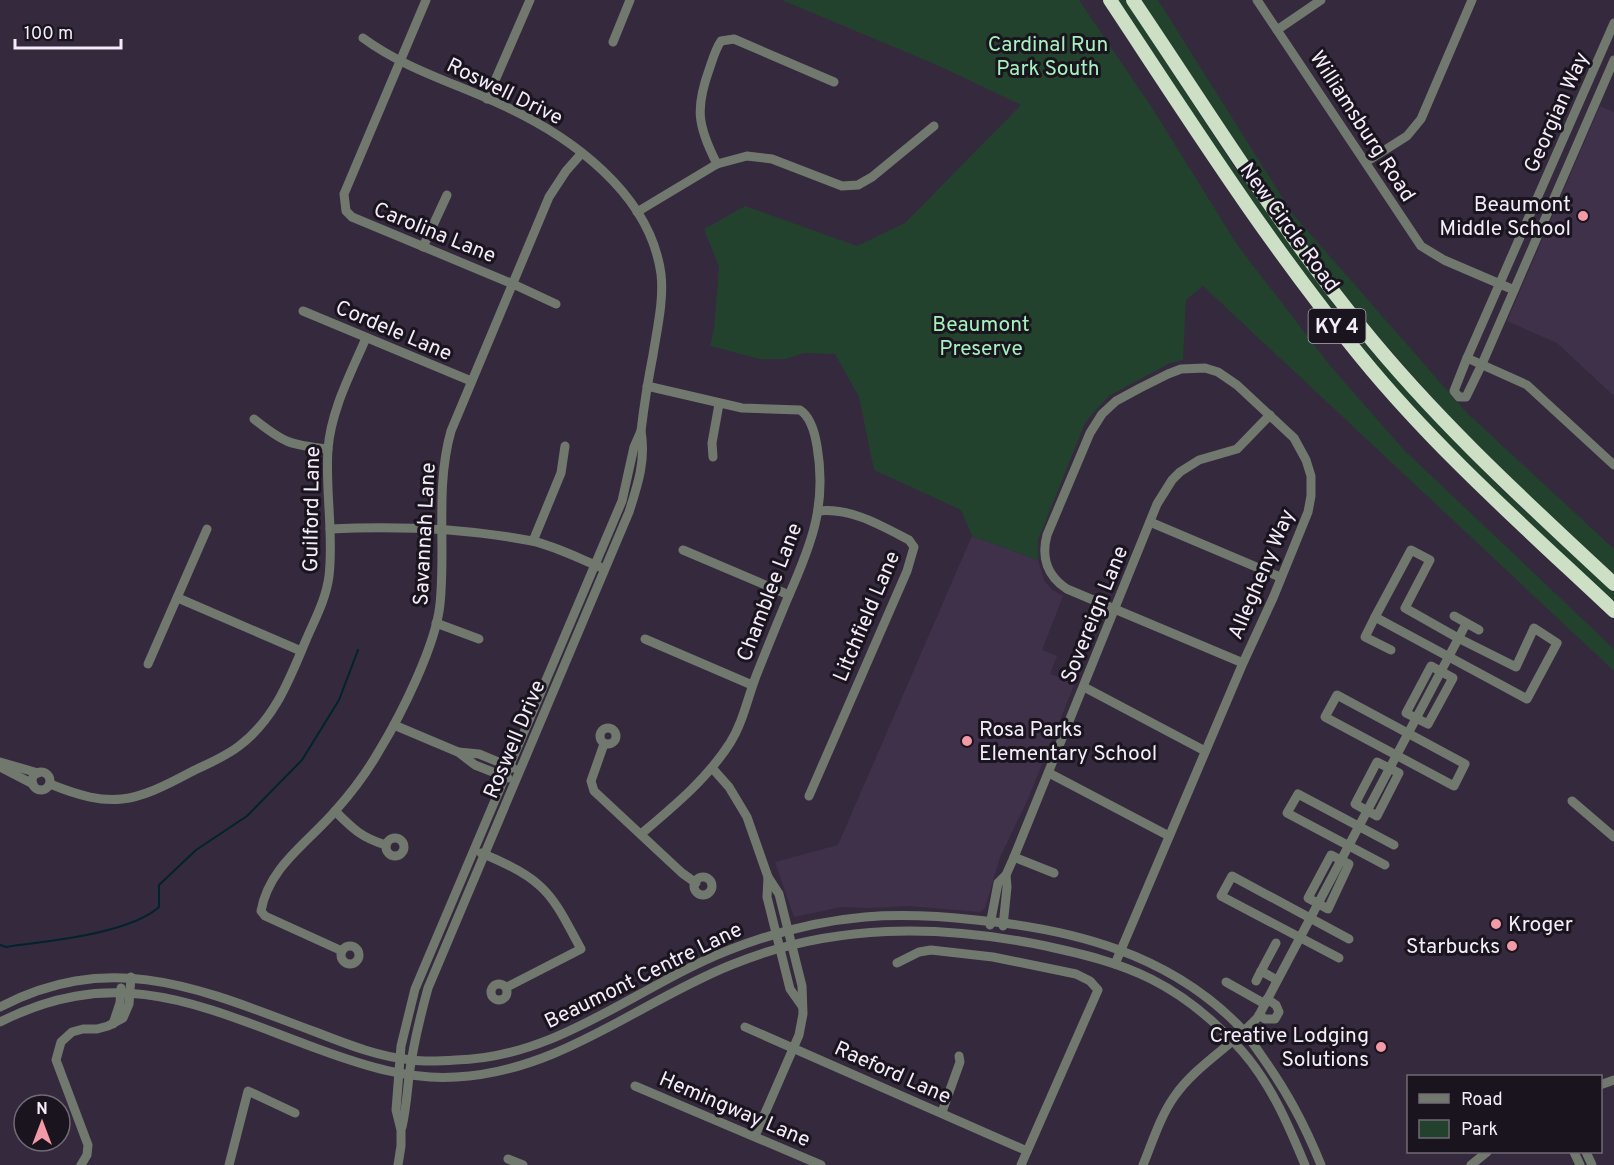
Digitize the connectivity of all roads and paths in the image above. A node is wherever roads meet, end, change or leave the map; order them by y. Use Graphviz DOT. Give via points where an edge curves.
graph roads {
  1 [pos="426,0"];
  2 [pos="530,0"];
  3 [pos="630,0"];
  4 [pos="1110,0"];
  5 [pos="1133,0"];
  6 [pos="1257,0"];
  7 [pos="1321,0"];
  8 [pos="1472,0"];
  9 [pos="1614,23"];
  10 [pos="1278,30"];
  11 [pos="363,38"];
  12 [pos="614,42"];
  13 [pos="1614,60"];
  14 [pos="400,61"];
  15 [pos="834,82"];
  16 [pos="488,99"];
  17 [pos="1570,125"];
  18 [pos="934,126"];
  19 [pos="1583,130"];
  20 [pos="581,154"];
  21 [pos="1366,162"];
  22 [pos="717,164"];
  23 [pos="447,195"];
  24 [pos="637,212"];
  25 [pos="423,247"];
  26 [pos="513,284"];
  27 [pos="1500,284"];
  28 [pos="1514,290"];
  29 [pos="556,304"];
  30 [pos="303,311"];
  31 [pos="366,338"];
  32 [pos="1467,358"];
  33 [pos="1482,364"];
  34 [pos="471,381"];
  35 [pos="647,386"];
  36 [pos="719,404"];
  37 [pos="1270,415"];
  38 [pos="254,419"];
  39 [pos="641,431"];
  40 [pos="565,446"];
  41 [pos="328,448"];
  42 [pos="713,457"];
  43 [pos="1614,465"];
  44 [pos="818,512"];
  45 [pos="1150,522"];
  46 [pos="207,529"];
  47 [pos="330,529"];
  48 [pos="443,529"];
  49 [pos="533,541"];
  50 [pos="683,550"];
  51 [pos="595,565"];
  52 [pos="605,569"];
  53 [pos="1280,577"];
  54 [pos="1614,584"];
  55 [pos="789,595"];
  56 [pos="178,598"];
  57 [pos="1114,609"];
  58 [pos="1614,610"];
  59 [pos="1454,616"];
  60 [pos="1375,617"];
  61 [pos="436,623"];
  62 [pos="1466,624"];
  63 [pos="1479,630"];
  64 [pos="1458,638"];
  65 [pos="479,639"];
  66 [pos="645,639"];
  67 [pos="1391,650"];
  68 [pos="301,651"];
  69 [pos="1448,657"];
  70 [pos="1243,663"];
  71 [pos="148,664"];
  72 [pos="1441,671"];
  73 [pos="752,685"];
  74 [pos="1084,687"];
  75 [pos="1416,718"];
  76 [pos="394,724"];
  77 [pos="1408,733"];
  78 [pos="604,744"];
  79 [pos="1205,751"];
  80 [pos="458,752"];
  81 [pos="1397,754"];
  82 [pos="0,762"];
  83 [pos="509,766"];
  84 [pos="0,767"];
  85 [pos="713,769"];
  86 [pos="1389,769"];
  87 [pos="520,771"];
  88 [pos="38,773"];
  89 [pos="1049,773"];
  90 [pos="505,777"];
  91 [pos="516,782"];
  92 [pos="33,784"];
  93 [pos="50,784"];
  94 [pos="809,796"];
  95 [pos="1572,801"];
  96 [pos="335,811"];
  97 [pos="1367,811"];
  98 [pos="1359,826"];
  99 [pos="641,834"];
  100 [pos="1169,836"];
  101 [pos="1614,837"];
  102 [pos="386,845"];
  103 [pos="1349,845"];
  104 [pos="1394,845"];
  105 [pos="474,850"];
  106 [pos="485,855"];
  107 [pos="1014,857"];
  108 [pos="1341,860"];
  109 [pos="1385,865"];
  110 [pos="1054,873"];
  111 [pos="1006,875"];
  112 [pos="768,877"];
  113 [pos="696,883"];
  114 [pos="1318,903"];
  115 [pos="1310,919"];
  116 [pos="990,921"];
  117 [pos="1003,922"];
  118 [pos="788,931"];
  119 [pos="776,934"];
  120 [pos="987,935"];
  121 [pos="1001,937"];
  122 [pos="1300,937"];
  123 [pos="1349,939"];
  124 [pos="1276,943"];
  125 [pos="792,945"];
  126 [pos="780,948"];
  127 [pos="1121,950"];
  128 [pos="342,951"];
  129 [pos="1339,958"];
  130 [pos="897,963"];
  131 [pos="1115,963"];
  132 [pos="1262,968"];
  133 [pos="1279,976"];
  134 [pos="127,977"];
  135 [pos="1256,981"];
  136 [pos="1226,982"];
  137 [pos="507,987"];
  138 [pos="126,992"];
  139 [pos="1266,1001"];
  140 [pos="802,1006"];
  141 [pos="0,1007"];
  142 [pos="1258,1015"];
  143 [pos="0,1022"];
  144 [pos="745,1027"];
  145 [pos="1244,1032"];
  146 [pos="1232,1041"];
  147 [pos="794,1048"];
  148 [pos="959,1056"];
  149 [pos="400,1058"];
  150 [pos="412,1060"];
  151 [pos="398,1074"];
  152 [pos="409,1076"];
  153 [pos="635,1086"];
  154 [pos="942,1112"];
  155 [pos="295,1113"];
  156 [pos="401,1130"];
  157 [pos="755,1136"];
  158 [pos="1027,1151"];
  159 [pos="1485,1153"];
  160 [pos="508,1159"];
  161 [pos="81,1165"];
  162 [pos="229,1165"];
  163 [pos="398,1165"];
  164 [pos="523,1165"];
  165 [pos="821,1165"];
  166 [pos="1021,1165"];
  167 [pos="1143,1165"];
  168 [pos="1305,1165"];
  169 [pos="1320,1165"];
  170 [pos="1471,1165"];
  1 -- 14 [label="street, Carolina Lane"];
  2 -- 16 [label="street"];
  3 -- 12 [label="street"];
  4 -- 58 [label="highway, New Circle Road / KY 4" via="1267,234 1362,358 1462,466"];
  5 -- 54 [label="highway, New Circle Road / KY 4" via="1256,184 1363,329 1495,473"];
  6 -- 10 [label="street, Williamsburg Road"];
  7 -- 10 [label="street"];
  8 -- 21 [label="street" via="1421,119 1407,136"];
  9 -- 17 [label="street, Georgian Way"];
  10 -- 21 [label="street, Williamsburg Road"];
  11 -- 14 [label="street, Roswell Drive"];
  13 -- 19 [label="street, Georgian Way"];
  14 -- 16 [label="street, Roswell Drive"];
  14 -- 25 [label="street, Carolina Lane" via="344,194 345,208 352,217"];
  15 -- 22 [label="street" via="734,39 721,41 701,92 699,109 705,140"];
  16 -- 20 [label="street, Roswell Drive" via="524,116"];
  17 -- 19 [label="street"];
  17 -- 27 [label="street, Georgian Way"];
  18 -- 22 [label="street" via="858,185 828,182 765,158 747,156"];
  19 -- 28 [label="street, Georgian Way"];
  20 -- 24 [label="street, Roswell Drive" via="617,185"];
  20 -- 26 [label="street, Savannah Lane" via="549,197"];
  21 -- 27 [label="street, Williamsburg Road" via="1421,246"];
  22 -- 24 [label="street"];
  23 -- 25 [label="street"];
  24 -- 35 [label="street, Roswell Drive" via="661,274 661,305"];
  25 -- 26 [label="street, Carolina Lane"];
  26 -- 29 [label="street, Carolina Lane"];
  26 -- 34 [label="street, Savannah Lane"];
  27 -- 28 [label="street, Williamsburg Road"];
  27 -- 32 [label="street, Georgian Way"];
  28 -- 33 [label="street, Georgian Way"];
  30 -- 31 [label="street, Cordele Lane"];
  31 -- 34 [label="street, Cordele Lane"];
  31 -- 41 [label="street, Guilford Lane" via="339,403"];
  32 -- 33 [label="street"];
  32 -- 33 [label="street, Georgian Way" via="1454,392 1459,397 1466,397"];
  33 -- 43 [label="street" via="1527,385"];
  34 -- 48 [label="street, Savannah Lane" via="447,444"];
  35 -- 36 [label="street, Chamblee Lane"];
  35 -- 39 [label="street, Roswell Drive"];
  36 -- 42 [label="street"];
  36 -- 44 [label="street, Chamblee Lane" via="797,409 806,414 818,453"];
  37 -- 45 [label="street, Sovereign Lane" via="1237,449 1198,460 1180,472 1164,491"];
  37 -- 53 [label="street, Allegheny Way" via="1294,438 1311,476 1308,512"];
  37 -- 57 [label="street, Allegheny Way" via="1226,377 1199,368 1168,374 1116,401 1102,414 1090,433 1047,535 1044,551 1047,567 1059,584"];
  38 -- 41 [label="street" via="279,439"];
  39 -- 51 [label="street, Roswell Drive" via="622,501"];
  39 -- 52 [label="street, Roswell Drive" via="644,450 637,488"];
  40 -- 49 [label="street" via="561,473"];
  41 -- 47 [label="street, Guilford Lane"];
  44 -- 55 [label="street, Chamblee Lane" via="807,555"];
  44 -- 94 [label="street, Litchfield Lane" via="834,510 857,516 909,540 914,547"];
  45 -- 53 [label="street"];
  45 -- 57 [label="street, Sovereign Lane"];
  46 -- 56 [label="street"];
  47 -- 48 [label="street"];
  47 -- 68 [label="street, Guilford Lane" via="329,577 320,610"];
  48 -- 49 [label="street"];
  48 -- 61 [label="street, Savannah Lane"];
  49 -- 51 [label="street"];
  50 -- 55 [label="street"];
  51 -- 52 [label="street"];
  51 -- 83 [label="street, Roswell Drive"];
  52 -- 87 [label="street, Roswell Drive"];
  53 -- 70 [label="street, Allegheny Way"];
  55 -- 73 [label="street, Chamblee Lane"];
  56 -- 68 [label="street"];
  56 -- 71 [label="street"];
  57 -- 70 [label="street, Allegheny Way"];
  57 -- 74 [label="street, Sovereign Lane"];
  59 -- 62 [label="street"];
  60 -- 64 [label="street" via="1411,550 1430,560 1405,608"];
  60 -- 67 [label="street" via="1365,637"];
  60 -- 69 [label="street"];
  61 -- 65 [label="street"];
  61 -- 76 [label="street, Savannah Lane"];
  62 -- 63 [label="street"];
  62 -- 64 [label="street"];
  64 -- 69 [label="street"];
  64 -- 69 [label="street" via="1516,667 1534,628 1557,643 1527,699"];
  66 -- 73 [label="street"];
  68 -- 93 [label="street, Guilford Lane" via="273,710 252,735 228,753 159,789 127,799 81,797"];
  69 -- 72 [label="street"];
  70 -- 79 [label="street, Allegheny Way"];
  72 -- 75 [label="street" via="1431,666 1406,713"];
  72 -- 75 [label="street" via="1453,678 1428,724"];
  73 -- 85 [label="street, Chamblee Lane" via="740,726"];
  74 -- 79 [label="street"];
  74 -- 89 [label="street, Sovereign Lane"];
  75 -- 77 [label="street"];
  76 -- 80 [label="street"];
  76 -- 96 [label="street, Savannah Lane" via="378,754"];
  77 -- 81 [label="street"];
  77 -- 81 [label="street" via="1465,764 1455,786"];
  77 -- 81 [label="street" via="1337,695 1325,717"];
  78 -- 99 [label="street" via="591,780 592,788"];
  79 -- 100 [label="street, Allegheny Way"];
  80 -- 83 [label="street" via="479,754"];
  80 -- 90 [label="street" via="475,765"];
  81 -- 86 [label="street"];
  82 -- 88 [label="street, Guilford Lane"];
  83 -- 87 [label="street"];
  83 -- 90 [label="street, Roswell Drive"];
  84 -- 92 [label="street, Guilford Lane"];
  85 -- 99 [label="street, Chamblee Lane"];
  85 -- 112 [label="street" via="729,786 747,817"];
  86 -- 97 [label="street" via="1399,773 1377,816"];
  86 -- 97 [label="street" via="1377,762 1360,794 1355,804"];
  87 -- 91 [label="street, Roswell Drive"];
  88 -- 92 [label="street"];
  88 -- 93 [label="street, Guilford Lane" via="49,776"];
  89 -- 100 [label="street"];
  89 -- 107 [label="street, Sovereign Lane"];
  90 -- 91 [label="street"];
  90 -- 105 [label="street, Roswell Drive"];
  91 -- 106 [label="street, Roswell Drive"];
  92 -- 93 [label="street, Guilford Lane" via="41,790"];
  95 -- 101 [label="street"];
  96 -- 102 [label="street" via="359,834"];
  96 -- 128 [label="street, Savannah Lane" via="289,856 267,892 261,911"];
  97 -- 98 [label="street"];
  98 -- 103 [label="street"];
  98 -- 103 [label="street" via="1298,794 1287,813"];
  98 -- 104 [label="street"];
  99 -- 113 [label="street"];
  100 -- 127 [label="street, Allegheny Way"];
  103 -- 108 [label="street"];
  103 -- 109 [label="street"];
  105 -- 106 [label="street"];
  105 -- 149 [label="street, Roswell Drive" via="416,989"];
  106 -- 137 [label="street" via="540,886 558,908 581,949"];
  106 -- 150 [label="street, Roswell Drive" via="428,988"];
  107 -- 110 [label="street"];
  107 -- 111 [label="street, Sovereign Lane"];
  108 -- 114 [label="street" via="1349,864 1328,909"];
  108 -- 114 [label="street" via="1331,855 1308,898"];
  111 -- 116 [label="street, Sovereign Lane" via="995,892"];
  111 -- 117 [label="street, Sovereign Lane"];
  112 -- 118 [label="street" via="779,894"];
  112 -- 119 [label="street" via="767,897"];
  114 -- 115 [label="street"];
  115 -- 122 [label="street"];
  115 -- 122 [label="street" via="1232,876 1221,896"];
  115 -- 123 [label="street"];
  116 -- 117 [label="street, Beaumont Centre Lane"];
  116 -- 118 [label="street, Beaumont Centre Lane" via="888,916"];
  116 -- 120 [label="street, Sovereign Lane"];
  117 -- 121 [label="street, Sovereign Lane"];
  117 -- 127 [label="street, Beaumont Centre Lane" via="1068,933"];
  118 -- 119 [label="street, Beaumont Centre Lane"];
  118 -- 125 [label="street"];
  119 -- 126 [label="street"];
  119 -- 150 [label="street, Beaumont Centre Lane" via="710,958 533,1047 490,1058"];
  120 -- 121 [label="street, Beaumont Centre Lane"];
  120 -- 125 [label="street, Beaumont Centre Lane" via="888,931"];
  121 -- 131 [label="street, Beaumont Centre Lane"];
  122 -- 129 [label="street"];
  122 -- 133 [label="street"];
  124 -- 132 [label="street"];
  125 -- 126 [label="street, Beaumont Centre Lane"];
  125 -- 140 [label="street" via="802,986"];
  126 -- 140 [label="street" via="790,989"];
  126 -- 152 [label="street, Beaumont Centre Lane" via="701,978 558,1053 524,1065 454,1077"];
  127 -- 131 [label="street, Allegheny Way"];
  127 -- 145 [label="street, Beaumont Centre Lane" via="1185,982"];
  130 -- 158 [label="street" via="931,951 993,957 1076,974 1098,990"];
  131 -- 146 [label="street, Beaumont Centre Lane" via="1181,997"];
  132 -- 133 [label="street"];
  132 -- 135 [label="street"];
  133 -- 139 [label="street"];
  134 -- 138 [label="street"];
  134 -- 141 [label="street, Beaumont Centre Lane" via="57,984"];
  134 -- 149 [label="street, Beaumont Centre Lane" via="192,988 353,1046"];
  136 -- 139 [label="street"];
  138 -- 143 [label="street, Beaumont Centre Lane" via="57,999"];
  138 -- 151 [label="street, Beaumont Centre Lane" via="189,1002"];
  138 -- 161 [label="street" via="113,1023 72,1032 61,1042 56,1060 88,1145"];
  139 -- 142 [label="street"];
  139 -- 142 [label="street" via="1276,1005 1279,1012 1275,1019"];
  140 -- 147 [label="street"];
  142 -- 145 [label="street"];
  144 -- 147 [label="street, Raeford Lane"];
  145 -- 146 [label="street"];
  145 -- 169 [label="street, Beaumont Centre Lane" via="1287,1093"];
  146 -- 167 [label="street" via="1193,1075 1173,1099"];
  146 -- 168 [label="street, Beaumont Centre Lane" via="1274,1097"];
  147 -- 154 [label="street, Raeford Lane"];
  147 -- 157 [label="street"];
  148 -- 154 [label="street"];
  149 -- 150 [label="street, Beaumont Centre Lane"];
  149 -- 151 [label="street, Roswell Drive"];
  150 -- 152 [label="street, Roswell Drive"];
  151 -- 152 [label="street, Beaumont Centre Lane"];
  151 -- 156 [label="street, Roswell Drive" via="396,1110"];
  152 -- 156 [label="street, Roswell Drive"];
  153 -- 157 [label="street, Hemingway Lane"];
  154 -- 158 [label="street, Raeford Lane"];
  155 -- 162 [label="street" via="248,1091"];
  156 -- 163 [label="street"];
  157 -- 165 [label="street, Hemingway Lane"];
  158 -- 166 [label="street"];
  159 -- 170 [label="street"];
  160 -- 164 [label="street"];
}
